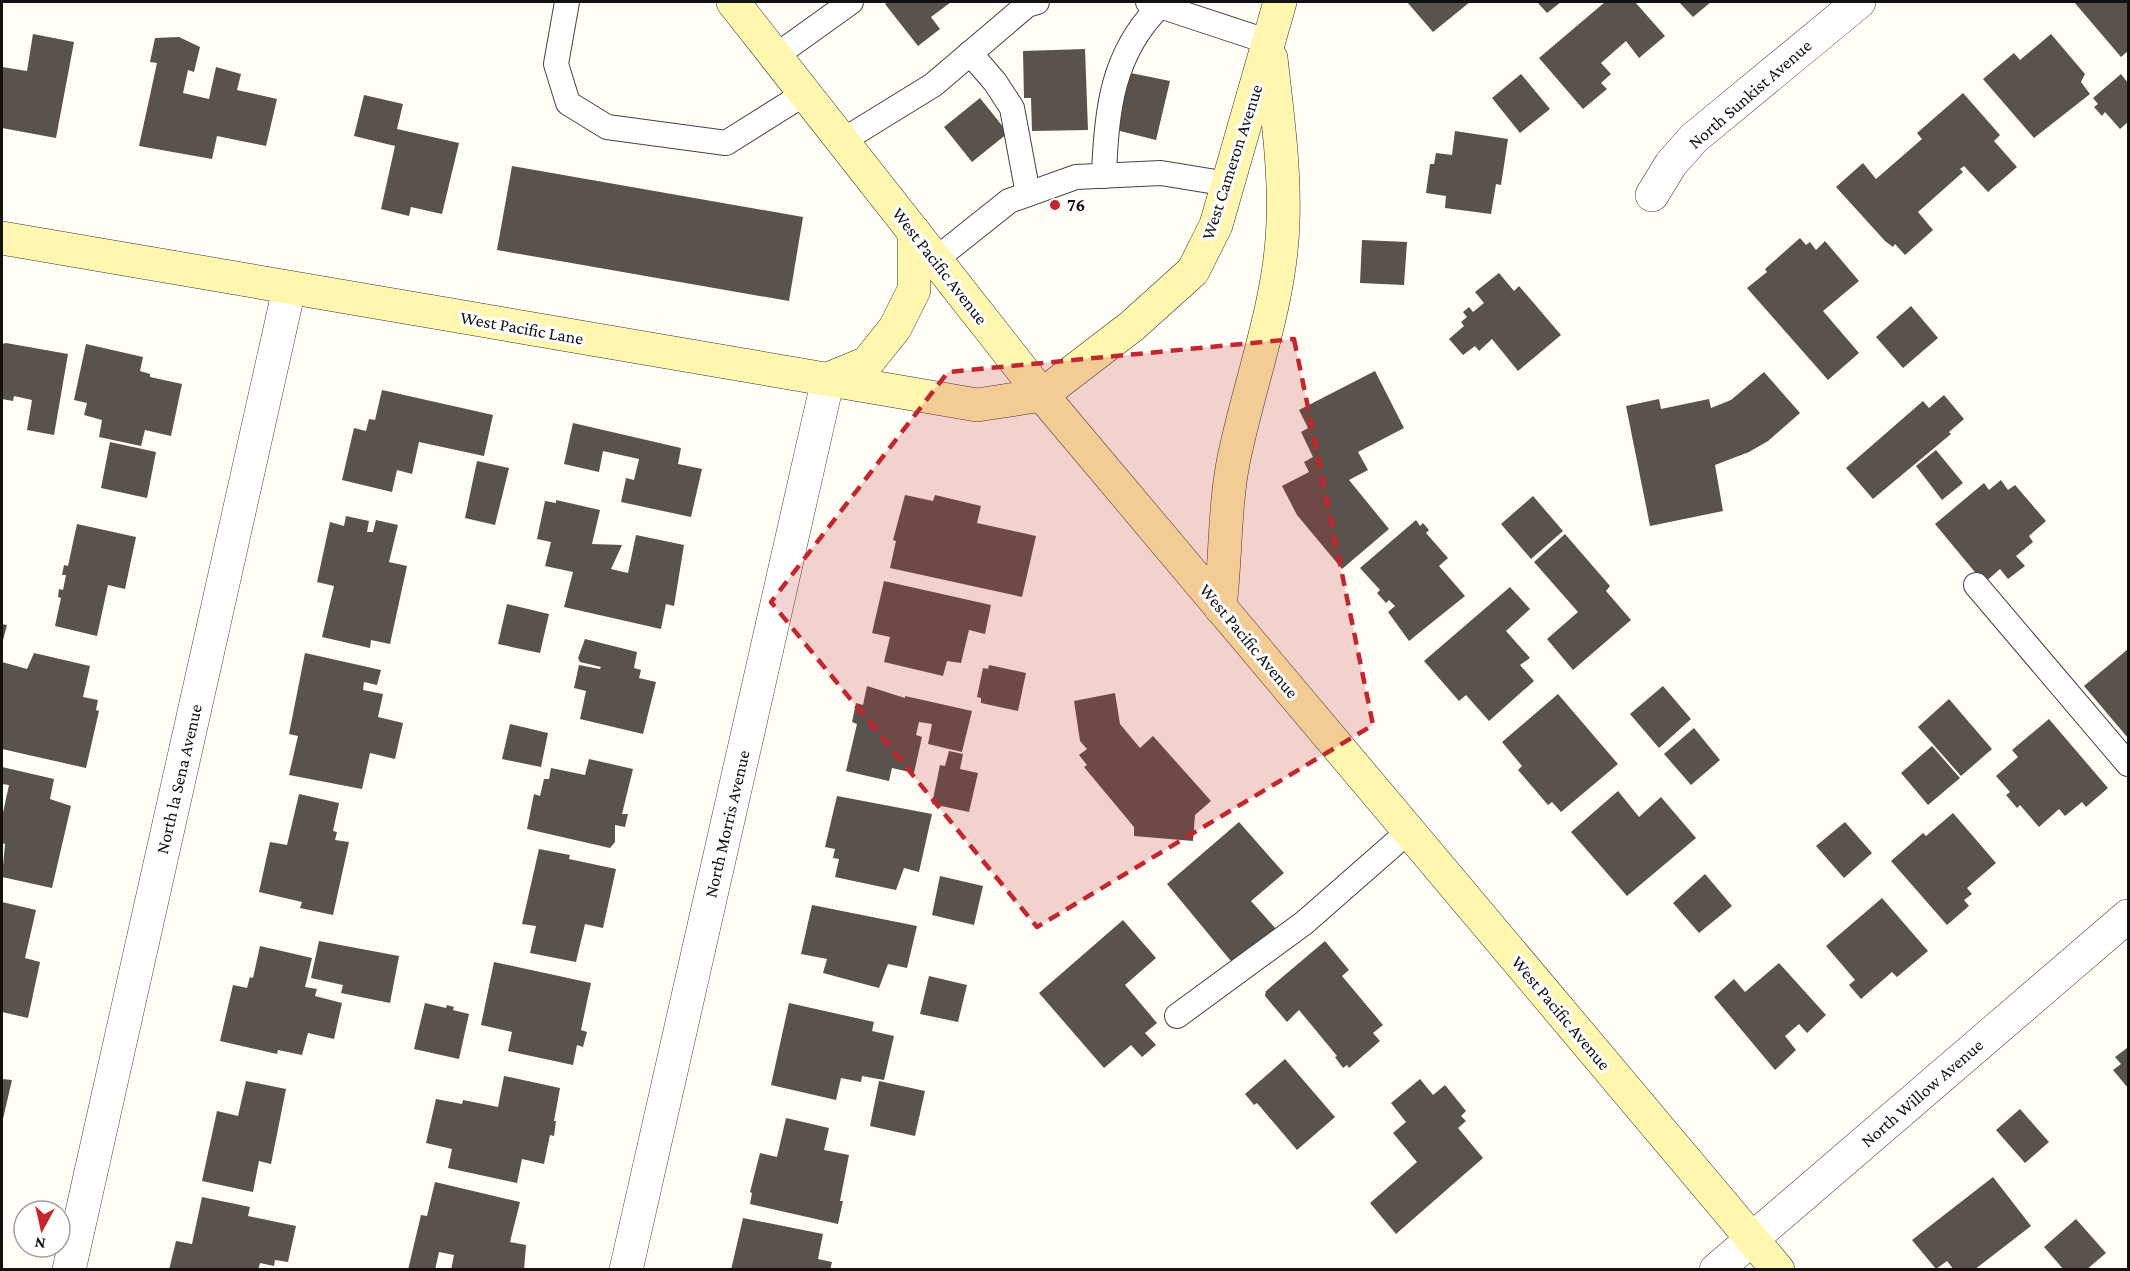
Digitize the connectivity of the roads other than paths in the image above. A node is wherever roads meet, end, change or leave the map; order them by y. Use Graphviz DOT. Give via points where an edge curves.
graph roads {
  1 [pos="567,2"];
  2 [pos="733,2"];
  3 [pos="851,2"];
  4 [pos="1037,2"];
  5 [pos="1280,2"];
  6 [pos="1859,2"];
  7 [pos="1154,4"];
  8 [pos="1269,42"];
  9 [pos="970,53"];
  10 [pos="777,55"];
  11 [pos="804,94"];
  12 [pos="842,141"];
  13 [pos="1104,176"];
  14 [pos="1228,184"];
  15 [pos="1028,194"];
  16 [pos="1652,195"];
  17 [pos="914,232"];
  18 [pos="2,238"];
  19 [pos="935,260"];
  20 [pos="289,289"];
  21 [pos="828,379"];
  22 [pos="1042,395"];
  23 [pos="1976,585"];
  24 [pos="1220,607"];
  25 [pos="2128,764"];
  26 [pos="1409,831"];
  27 [pos="2128,916"];
  28 [pos="1177,1016"];
  29 [pos="1752,1239"];
  30 [pos="69,1269"];
  31 [pos="627,1269"];
  32 [pos="1716,1269"];
  33 [pos="1778,1269"];
  1 -- 11 [label="lane" via="556,64 568,103 607,127 726,143"];
  2 -- 10 [label="street, West Pacific Avenue"];
  3 -- 10 [label="lane"];
  4 -- 9 [label="lane" via="1027,5"];
  5 -- 8 [label="street, West Cameron Avenue"];
  6 -- 16 [label="street, North Sunkist Avenue" via="1694,138 1671,164"];
  7 -- 8 [label="lane"];
  7 -- 13 [label="lane" via="1117,75 1106,118"];
  8 -- 14 [label="street, West Cameron Avenue"];
  8 -- 24 [label="street" via="1279,131 1283,222 1275,287 1227,491"];
  9 -- 12 [label="lane" via="933,85"];
  9 -- 15 [label="lane" via="1012,108"];
  10 -- 11 [label="street, West Pacific Avenue"];
  11 -- 12 [label="street, West Pacific Avenue"];
  12 -- 17 [label="street, West Pacific Avenue"];
  13 -- 14 [label="lane" via="1161,173"];
  13 -- 15 [label="lane" via="1076,177"];
  14 -- 22 [label="street, West Cameron Avenue" via="1216,225 1193,271 1132,326"];
  15 -- 19 [label="lane" via="1009,201"];
  17 -- 19 [label="street, West Pacific Avenue"];
  17 -- 21 [label="street" via="914,290 895,328 867,363"];
  18 -- 20 [label="street, West Pacific Lane"];
  19 -- 22 [label="street, West Pacific Avenue"];
  20 -- 21 [label="street, West Pacific Lane"];
  20 -- 30 [label="street, North la Sena Avenue"];
  21 -- 22 [label="street, West Pacific Lane" via="977,405"];
  21 -- 31 [label="street, North Morris Avenue"];
  22 -- 24 [label="street, West Pacific Avenue"];
  23 -- 25 [label="lane"];
  24 -- 26 [label="street, West Pacific Avenue"];
  26 -- 28 [label="lane" via="1304,923"];
  26 -- 29 [label="street, West Pacific Avenue"];
  27 -- 29 [label="street, North Willow Avenue"];
  29 -- 32 [label="street, North Willow Avenue"];
  29 -- 33 [label="street, West Pacific Avenue"];
}
